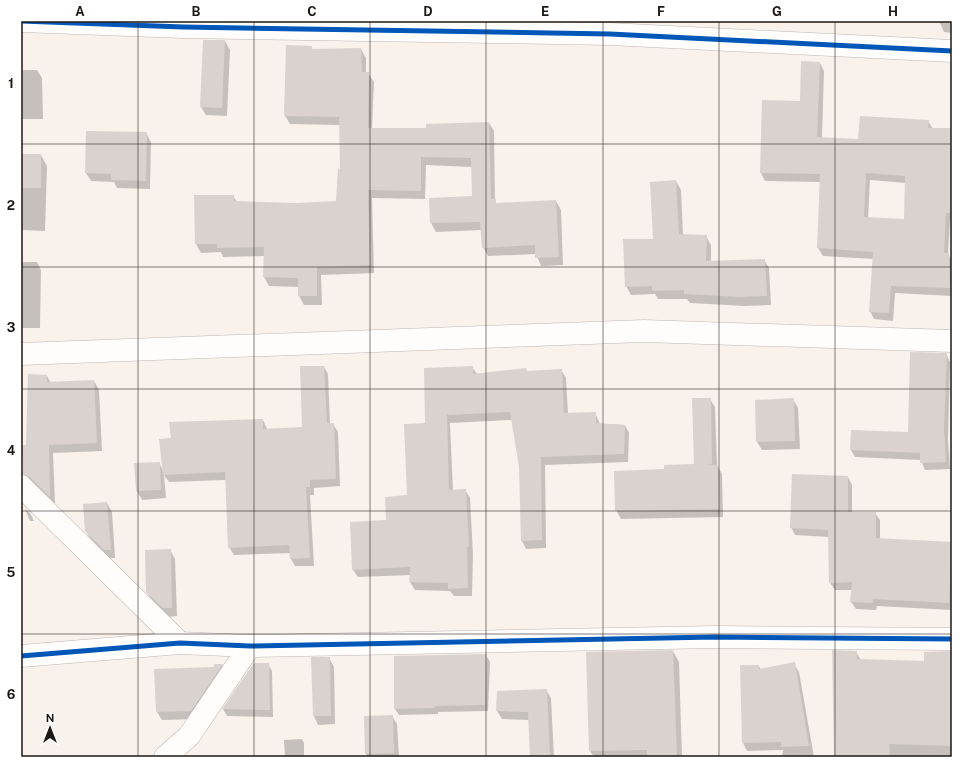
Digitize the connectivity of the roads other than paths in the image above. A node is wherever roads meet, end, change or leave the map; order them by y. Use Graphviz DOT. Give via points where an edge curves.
graph roads {
  1 [pos="21,21"];
  2 [pos="952,51"];
  3 [pos="952,341"];
  4 [pos="21,354"];
  5 [pos="21,486"];
  6 [pos="952,639"];
  7 [pos="180,643"];
  8 [pos="250,646"];
  9 [pos="21,656"];
  10 [pos="165,757"];
  1 -- 2 [label="street" via="183,27 610,34"];
  3 -- 4 [label="street" via="644,331"];
  5 -- 7 [label="street"];
  6 -- 8 [label="street" via="715,637"];
  7 -- 8 [label="street"];
  7 -- 9 [label="street"];
  8 -- 10 [label="street" via="189,736"];
}
